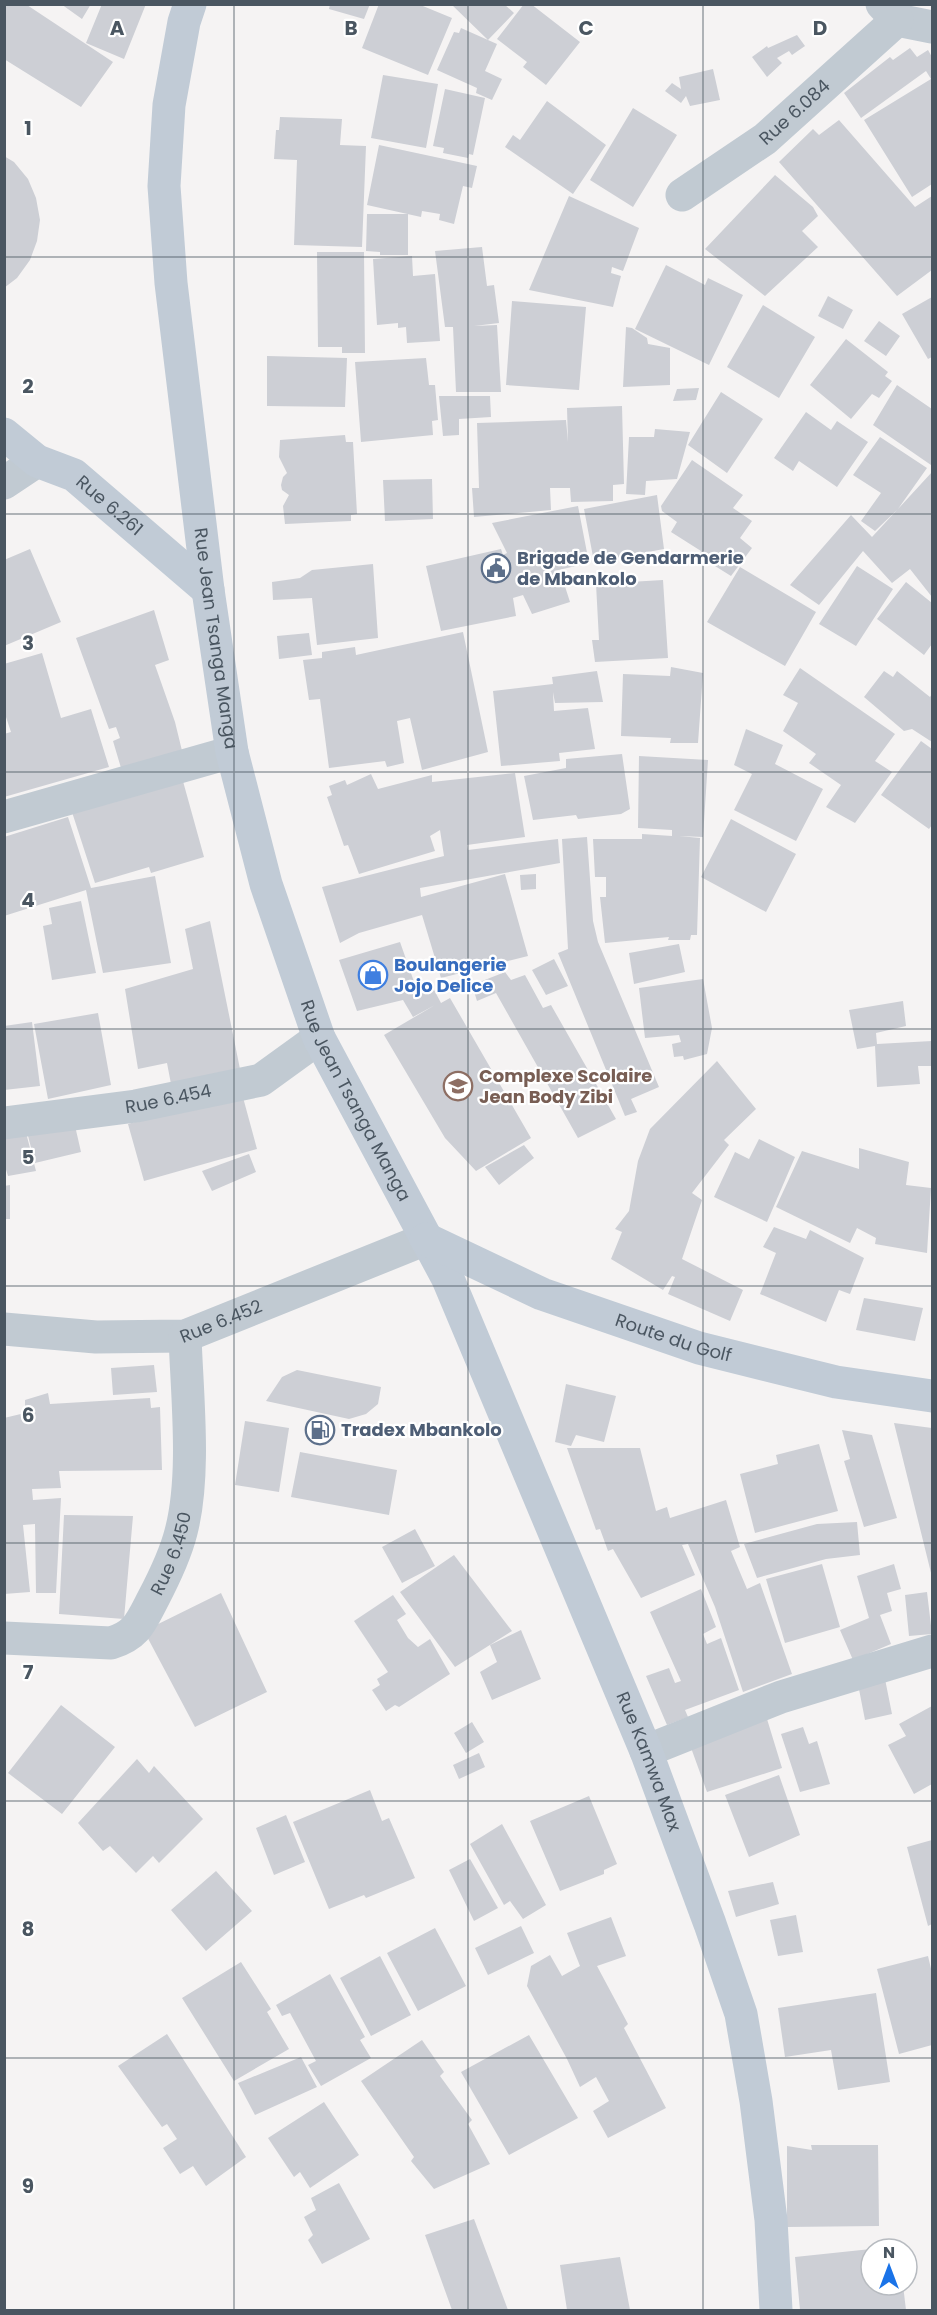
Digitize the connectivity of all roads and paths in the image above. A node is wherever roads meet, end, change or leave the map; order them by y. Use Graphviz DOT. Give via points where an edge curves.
graph roads {
  1 [pos="190,4"];
  2 [pos="890,12"];
  3 [pos="933,27"];
  4 [pos="682,195"];
  5 [pos="4,434"];
  6 [pos="38,461"];
  7 [pos="4,483"];
  8 [pos="208,590"];
  9 [pos="232,752"];
  10 [pos="4,817"];
  11 [pos="319,1038"];
  12 [pos="4,1123"];
  13 [pos="426,1239"];
  14 [pos="4,1329"];
  15 [pos="185,1336"];
  16 [pos="933,1396"];
  17 [pos="4,1638"];
  18 [pos="933,1651"];
  19 [pos="646,1751"];
  20 [pos="776,2310"];
  1 -- 8 [label="main road, Rue Jean Tsanga Manga" via="170,105 164,186 171,283"];
  2 -- 3 [label="street"];
  2 -- 4 [label="street, Rue 6.084" via="765,139"];
  5 -- 6 [label="main road, Rue 6.261"];
  6 -- 7 [label="street"];
  6 -- 8 [label="main road, Rue 6.261" via="74,475"];
  8 -- 9 [label="main road, Rue Jean Tsanga Manga"];
  9 -- 10 [label="street"];
  9 -- 11 [label="main road, Rue Jean Tsanga Manga" via="266,885"];
  11 -- 12 [label="street, Rue 6.454" via="261,1080 136,1106"];
  11 -- 13 [label="main road, Rue Jean Tsanga Manga"];
  13 -- 15 [label="street, Rue 6.452"];
  13 -- 16 [label="main road, Route du Golf" via="542,1294 699,1348 836,1383"];
  13 -- 19 [label="main road, Rue Kamwa Max" via="448,1279"];
  14 -- 15 [label="street, Rue 6.452" via="96,1337"];
  15 -- 17 [label="street, Rue 6.450" via="189,1479 181,1531 168,1571 138,1627 126,1638 111,1643"];
  18 -- 19 [label="street" via="781,1697"];
  19 -- 20 [label="main road, Rue Kamwa Max" via="741,2014 771,2220"];
}
